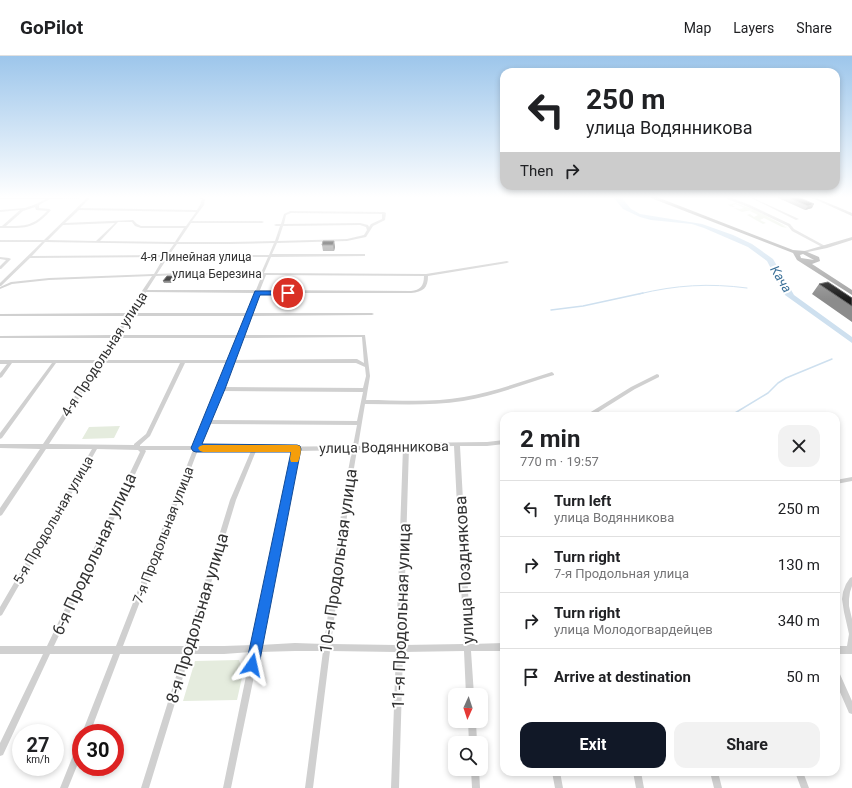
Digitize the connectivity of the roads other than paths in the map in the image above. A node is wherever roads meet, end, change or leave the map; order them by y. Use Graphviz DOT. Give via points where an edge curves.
graph roads {
  1 [pos="55,231"];
  2 [pos="108,231"];
  3 [pos="184,231"];
  4 [pos="280,231"];
  5 [pos="368,231"];
  6 [pos="741,231"];
  7 [pos="795,231"];
  8 [pos="852,238"];
  9 [pos="277,240"];
  10 [pos="0,241"];
  11 [pos="45,241"];
  12 [pos="98,241"];
  13 [pos="177,242"];
  14 [pos="825,247"];
  15 [pos="364,255"];
  16 [pos="271,256"];
  17 [pos="801,256"];
  18 [pos="28,257"];
  19 [pos="166,257"];
  20 [pos="0,258"];
  21 [pos="816,259"];
  22 [pos="507,262"];
  23 [pos="0,268"];
  24 [pos="262,274"];
  25 [pos="155,275"];
  26 [pos="426,275"];
  27 [pos="831,278"];
  28 [pos="0,286"];
  29 [pos="144,292"];
  30 [pos="257,293"];
  31 [pos="852,293"];
  32 [pos="130,314"];
  33 [pos="249,314"];
  34 [pos="372,314"];
  35 [pos="0,315"];
  36 [pos="240,336"];
  37 [pos="115,337"];
  38 [pos="0,338"];
  39 [pos="231,361"];
  40 [pos="0,362"];
  41 [pos="11,362"];
  42 [pos="55,362"];
  43 [pos="99,362"];
  44 [pos="183,362"];
  45 [pos="366,366"];
  46 [pos="552,374"];
  47 [pos="0,376"];
  48 [pos="656,376"];
  49 [pos="221,389"];
  50 [pos="365,390"];
  51 [pos="365,402"];
  52 [pos="595,412"];
  53 [pos="207,422"];
  54 [pos="358,423"];
  55 [pos="0,437"];
  56 [pos="500,442"];
  57 [pos="406,445"];
  58 [pos="457,445"];
  59 [pos="0,446"];
  60 [pos="44,447"];
  61 [pos="95,448"];
  62 [pos="139,448"];
  63 [pos="196,448"];
  64 [pos="354,448"];
  65 [pos="254,449"];
  66 [pos="297,449"];
  67 [pos="852,479"];
  68 [pos="840,481"];
  69 [pos="0,513"];
  70 [pos="852,580"];
  71 [pos="0,613"];
  72 [pos="852,632"];
  73 [pos="852,636"];
  74 [pos="500,647"];
  75 [pos="468,648"];
  76 [pos="255,649"];
  77 [pos="327,649"];
  78 [pos="399,649"];
  79 [pos="0,650"];
  80 [pos="48,650"];
  81 [pos="187,650"];
  82 [pos="840,650"];
  83 [pos="851,650"];
  84 [pos="119,651"];
  85 [pos="840,684"];
  86 [pos="470,688"];
  87 [pos="852,710"];
  88 [pos="90,724"];
  89 [pos="0,752"];
  90 [pos="72,768"];
  91 [pos="475,776"];
  92 [pos="557,776"];
  93 [pos="637,776"];
  94 [pos="715,776"];
  95 [pos="800,776"];
  96 [pos="64,788"];
  97 [pos="145,788"];
  98 [pos="227,788"];
  99 [pos="309,788"];
  100 [pos="395,788"];
  101 [pos="476,788"];
  102 [pos="559,788"];
  103 [pos="640,788"];
  104 [pos="718,788"];
  105 [pos="805,788"];
  1 -- 11 [label="street"];
  2 -- 12 [label="street"];
  3 -- 13 [label="street, 4-я Продольная улица"];
  4 -- 9 [label="street, 7-я Продольная улица"];
  5 -- 9 [label="street" via="364,236 347,240"];
  6 -- 17 [label="highway"];
  7 -- 14 [label="street"];
  8 -- 14 [label="main road"];
  9 -- 13 [label="street"];
  9 -- 16 [label="street, 7-я Продольная улица"];
  10 -- 11 [label="street"];
  11 -- 12 [label="street"];
  11 -- 18 [label="street"];
  12 -- 13 [label="street"];
  13 -- 19 [label="street, 4-я Продольная улица"];
  14 -- 17 [label="main road"];
  14 -- 21 [label="main road"];
  15 -- 16 [label="street, 4-я Линейная улица"];
  16 -- 19 [label="street, 4-я Линейная улица"];
  16 -- 24 [label="street, 7-я Продольная улица"];
  17 -- 21 [label="highway" via="810,262"];
  17 -- 27 [label="highway"];
  18 -- 19 [label="street, 4-я Линейная улица"];
  18 -- 28 [label="street"];
  19 -- 25 [label="street, 4-я Продольная улица"];
  20 -- 23 [label="street" via="9,259"];
  21 -- 27 [label="highway" via="822,270"];
  22 -- 26 [label="street, улица Березина"];
  24 -- 25 [label="street, улица Березина"];
  24 -- 26 [label="street, улица Березина"];
  24 -- 30 [label="street, 7-я Продольная улица" via="264,275"];
  25 -- 28 [label="street, улица Березина" via="36,280"];
  25 -- 29 [label="street, 4-я Продольная улица"];
  26 -- 30 [label="street" via="425,287 411,292"];
  27 -- 31 [label="highway"];
  29 -- 30 [label="street"];
  29 -- 32 [label="street, 4-я Продольная улица"];
  30 -- 33 [label="street, 7-я Продольная улица"];
  32 -- 33 [label="street"];
  32 -- 35 [label="street"];
  32 -- 37 [label="street, 4-я Продольная улица"];
  33 -- 34 [label="street"];
  33 -- 36 [label="street, 7-я Продольная улица"];
  36 -- 37 [label="street"];
  36 -- 39 [label="street, 7-я Продольная улица"];
  36 -- 45 [label="street, 10-я Продольная улица" via="364,336"];
  37 -- 38 [label="street"];
  37 -- 43 [label="street, 4-я Продольная улица"];
  39 -- 44 [label="street"];
  39 -- 45 [label="street" via="357,361"];
  39 -- 49 [label="street, 7-я Продольная улица"];
  40 -- 41 [label="street"];
  41 -- 42 [label="street"];
  41 -- 47 [label="street"];
  42 -- 43 [label="street"];
  42 -- 55 [label="street"];
  43 -- 44 [label="street"];
  43 -- 60 [label="street, 4-я Продольная улица"];
  44 -- 62 [label="street, 6-я Продольная улица" via="148,435 136,445"];
  45 -- 50 [label="street, 10-я Продольная улица" via="368,376"];
  46 -- 51 [label="street" via="511,387 450,401"];
  48 -- 52 [label="street"];
  49 -- 50 [label="street"];
  49 -- 53 [label="street, 7-я Продольная улица"];
  50 -- 51 [label="street, 10-я Продольная улица"];
  51 -- 54 [label="street, 10-я Продольная улица"];
  53 -- 54 [label="street"];
  53 -- 63 [label="street, 7-я Продольная улица"];
  54 -- 64 [label="street, 10-я Продольная улица"];
  56 -- 58 [label="street, улица Водянникова"];
  57 -- 58 [label="street, улица Водянникова"];
  57 -- 64 [label="street, улица Водянникова"];
  57 -- 78 [label="street, 11-я Продольная улица"];
  58 -- 75 [label="street, улица Позднякова"];
  59 -- 60 [label="street, улица Водянникова"];
  60 -- 61 [label="street, улица Водянникова"];
  60 -- 69 [label="street, 4-я Продольная улица"];
  61 -- 62 [label="street, улица Водянникова"];
  61 -- 71 [label="street, 5-я Продольная улица"];
  62 -- 63 [label="street, улица Водянникова"];
  62 -- 80 [label="street, 6-я Продольная улица" via="143,451"];
  63 -- 65 [label="street, улица Водянникова"];
  63 -- 84 [label="street, 7-я Продольная улица"];
  64 -- 66 [label="street, улица Водянникова"];
  64 -- 77 [label="street, 10-я Продольная улица"];
  65 -- 66 [label="street, улица Водянникова"];
  65 -- 81 [label="street, 8-я Продольная улица" via="233,500"];
  66 -- 76 [label="street"];
  67 -- 68 [label="street"];
  70 -- 72 [label="street" via="846,591 846,607"];
  73 -- 83 [label="street"];
  74 -- 75 [label="street"];
  75 -- 78 [label="street"];
  75 -- 86 [label="street, улица Позднякова"];
  76 -- 77 [label="street"];
  76 -- 81 [label="street"];
  76 -- 98 [label="street"];
  77 -- 78 [label="street"];
  77 -- 99 [label="street, 10-я Продольная улица"];
  78 -- 100 [label="street, 11-я Продольная улица"];
  79 -- 80 [label="street"];
  80 -- 84 [label="street"];
  80 -- 89 [label="street, 6-я Продольная улица"];
  81 -- 84 [label="street"];
  81 -- 97 [label="street, 8-я Продольная улица"];
  82 -- 83 [label="street"];
  84 -- 88 [label="street, 7-я Продольная улица"];
  85 -- 87 [label="street"];
  90 -- 96 [label="street"];
  91 -- 101 [label="street"];
  92 -- 102 [label="street"];
  93 -- 103 [label="street"];
  94 -- 104 [label="street"];
  95 -- 105 [label="street"];
}
